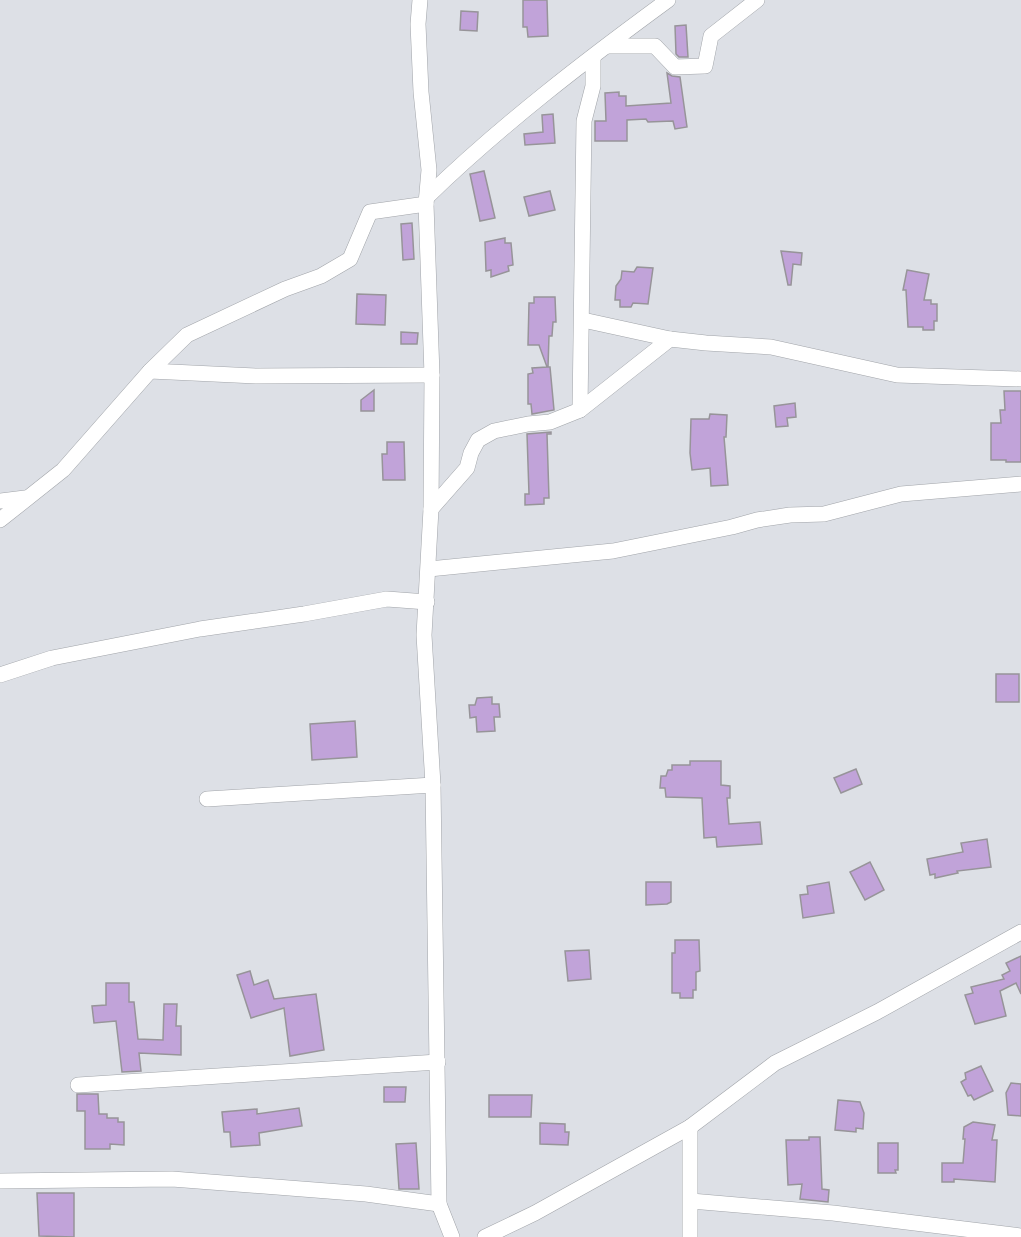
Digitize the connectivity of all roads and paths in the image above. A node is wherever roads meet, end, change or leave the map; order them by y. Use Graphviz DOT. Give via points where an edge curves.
graph roads {
  1 [pos="420,0"];
  2 [pos="668,0"];
  3 [pos="757,0"];
  4 [pos="606,46"];
  5 [pos="593,57"];
  6 [pos="427,200"];
  7 [pos="583,320"];
  8 [pos="670,339"];
  9 [pos="150,371"];
  10 [pos="432,375"];
  11 [pos="1021,378"];
  12 [pos="580,410"];
  13 [pos="1021,484"];
  14 [pos="25,498"];
  15 [pos="0,501"];
  16 [pos="431,509"];
  17 [pos="0,520"];
  18 [pos="429,568"];
  19 [pos="427,602"];
  20 [pos="0,675"];
  21 [pos="433,785"];
  22 [pos="207,800"];
  23 [pos="1021,932"];
  24 [pos="438,1062"];
  25 [pos="78,1085"];
  26 [pos="690,1127"];
  27 [pos="0,1181"];
  28 [pos="691,1201"];
  29 [pos="439,1204"];
  30 [pos="1021,1236"];
  31 [pos="452,1237"];
  32 [pos="485,1237"];
  33 [pos="690,1237"];
  1 -- 6 [label="street" via="421,92 429,170"];
  2 -- 4 [label="street"];
  3 -- 4 [label="street" via="711,36 705,66 675,66 655,46"];
  4 -- 5 [label="street"];
  5 -- 6 [label="street" via="491,140"];
  5 -- 7 [label="street" via="593,86 584,120"];
  6 -- 9 [label="street" via="370,212 350,259 321,276 187,335"];
  6 -- 10 [label="street"];
  7 -- 8 [label="street"];
  7 -- 12 [label="street"];
  8 -- 11 [label="street" via="771,347 897,375"];
  8 -- 12 [label="street"];
  9 -- 10 [label="street" via="256,376"];
  9 -- 14 [label="street" via="63,470"];
  10 -- 16 [label="street"];
  12 -- 16 [label="street" via="550,422 494,431 478,440 467,468"];
  13 -- 18 [label="street" via="901,494 824,514 757,520 613,551"];
  14 -- 15 [label="street"];
  14 -- 17 [label="street"];
  16 -- 18 [label="street"];
  18 -- 19 [label="street"];
  19 -- 20 [label="street" via="387,599 200,629 52,658"];
  19 -- 21 [label="street" via="424,635"];
  21 -- 22 [label="street"];
  21 -- 24 [label="street"];
  23 -- 26 [label="street" via="775,1063"];
  24 -- 25 [label="street"];
  24 -- 29 [label="street"];
  26 -- 28 [label="street"];
  26 -- 32 [label="street"];
  27 -- 29 [label="street" via="171,1179 366,1194"];
  28 -- 30 [label="street" via="833,1213"];
  28 -- 33 [label="street"];
  29 -- 31 [label="street"];
}
